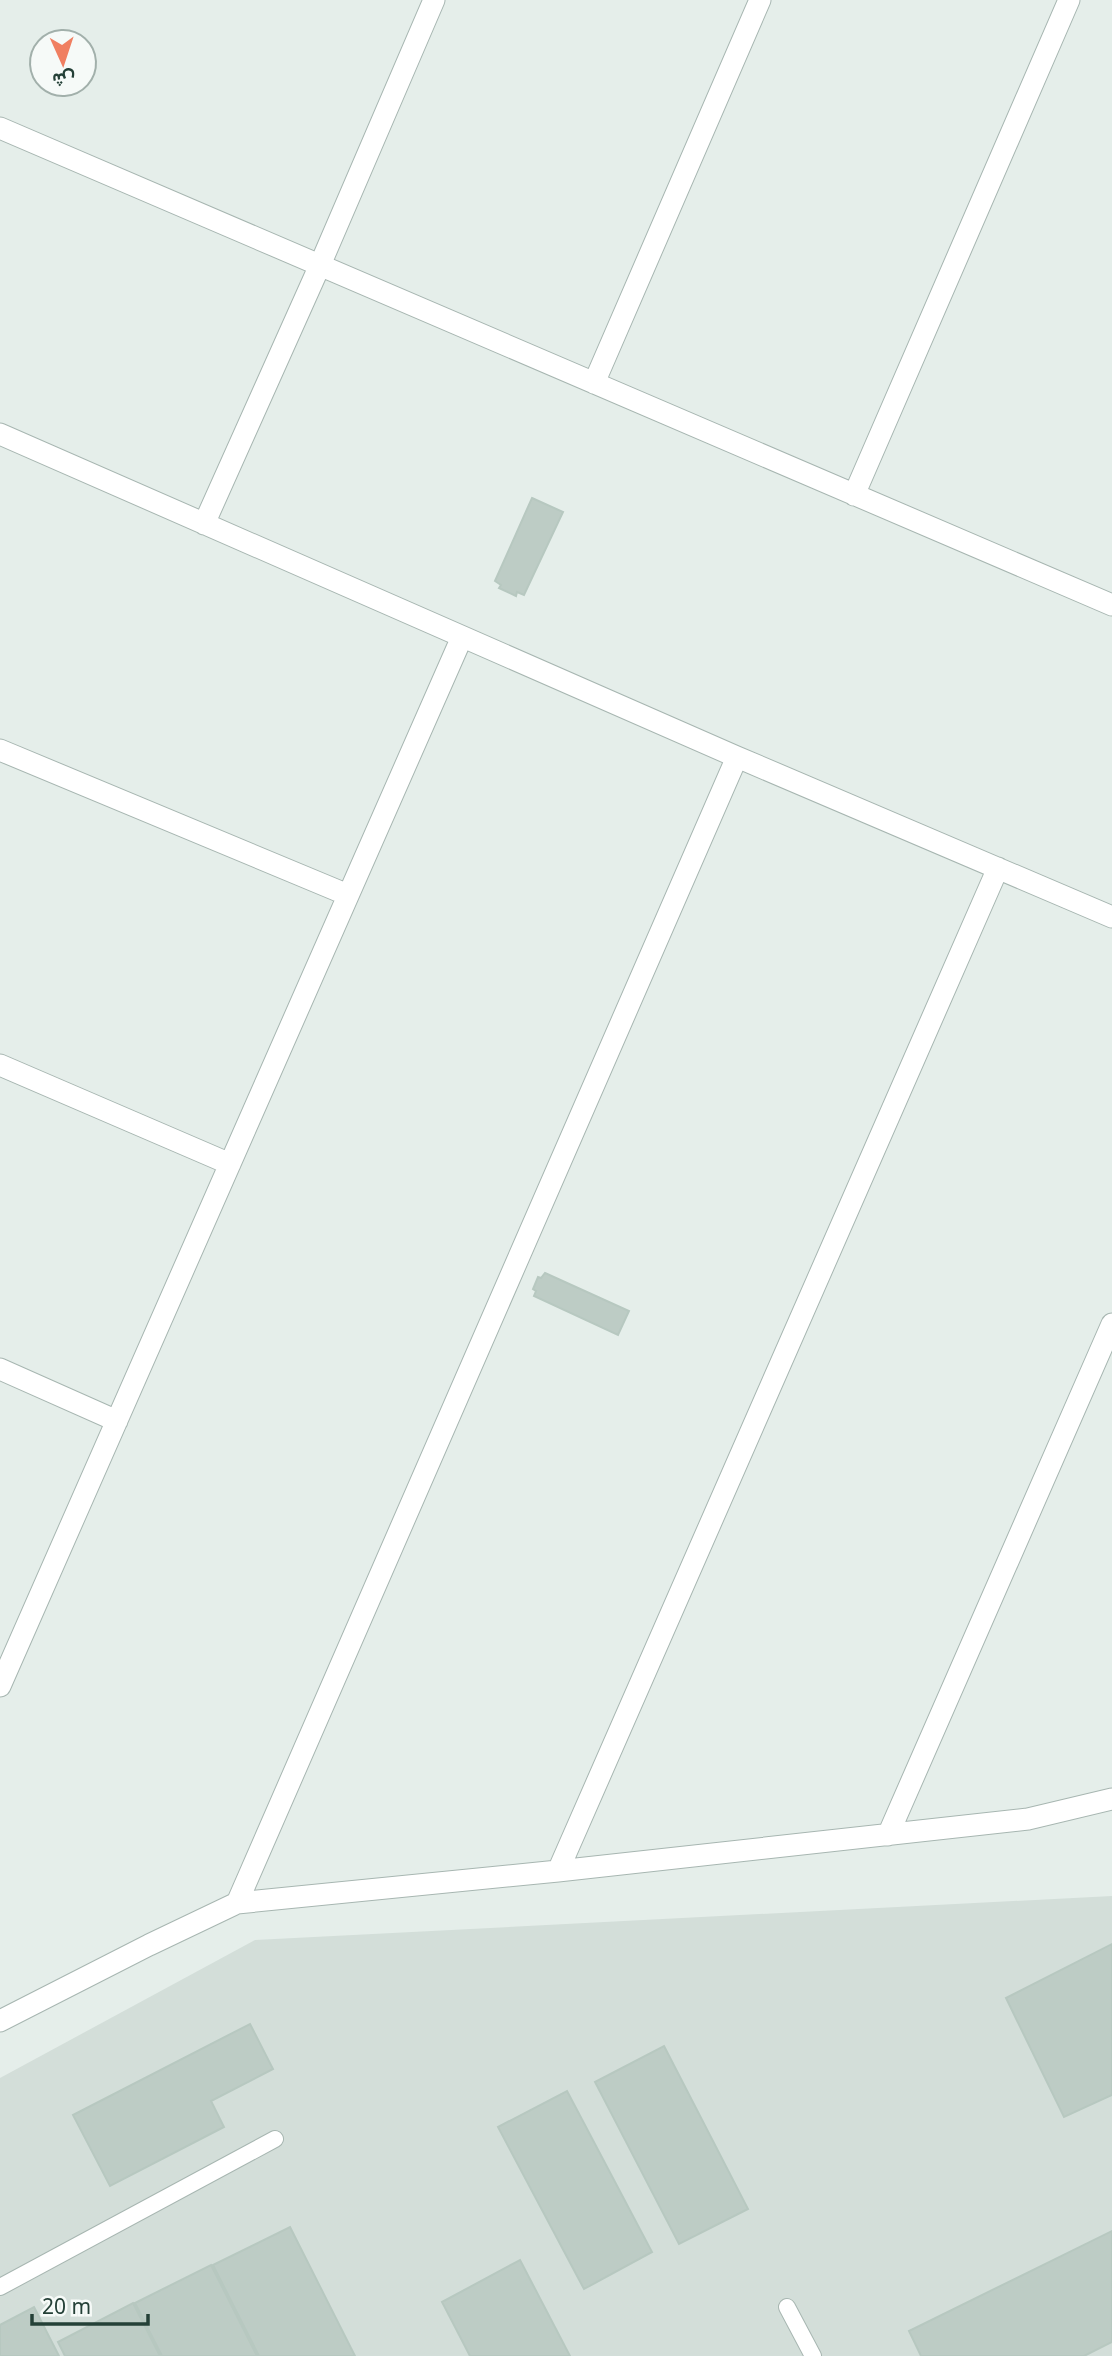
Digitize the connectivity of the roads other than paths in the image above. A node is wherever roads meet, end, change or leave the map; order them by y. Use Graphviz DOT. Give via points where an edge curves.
graph roads {
  1 [pos="435,0"];
  2 [pos="760,0"];
  3 [pos="1069,0"];
  4 [pos="0,128"];
  5 [pos="320,265"];
  6 [pos="594,383"];
  7 [pos="0,434"];
  8 [pos="854,495"];
  9 [pos="204,524"];
  10 [pos="1112,606"];
  11 [pos="462,637"];
  12 [pos="0,750"];
  13 [pos="737,757"];
  14 [pos="998,868"];
  15 [pos="348,895"];
  16 [pos="1112,917"];
  17 [pos="0,1065"];
  18 [pos="230,1164"];
  19 [pos="1112,1324"];
  20 [pos="0,1369"];
  21 [pos="117,1421"];
  22 [pos="0,1686"];
  23 [pos="1112,1799"];
  24 [pos="888,1835"];
  25 [pos="558,1871"];
  26 [pos="237,1903"];
  27 [pos="0,2021"];
  28 [pos="275,2139"];
  29 [pos="0,2287"];
  30 [pos="787,2307"];
  31 [pos="813,2356"];
  1 -- 5 [label="street"];
  2 -- 6 [label="street"];
  3 -- 8 [label="street"];
  4 -- 5 [label="street"];
  5 -- 6 [label="street"];
  5 -- 9 [label="street"];
  6 -- 8 [label="street"];
  7 -- 9 [label="street"];
  8 -- 10 [label="street"];
  9 -- 11 [label="street"];
  11 -- 13 [label="street"];
  11 -- 15 [label="street"];
  12 -- 15 [label="street"];
  13 -- 14 [label="street"];
  13 -- 26 [label="street"];
  14 -- 16 [label="street"];
  14 -- 25 [label="street"];
  15 -- 18 [label="street"];
  17 -- 18 [label="street"];
  18 -- 21 [label="street"];
  19 -- 24 [label="street"];
  20 -- 21 [label="street"];
  21 -- 22 [label="street"];
  23 -- 24 [label="street" via="1028,1819"];
  24 -- 25 [label="street"];
  25 -- 26 [label="street"];
  26 -- 27 [label="street"];
  28 -- 29 [label="lane"];
  30 -- 31 [label="lane"];
}
